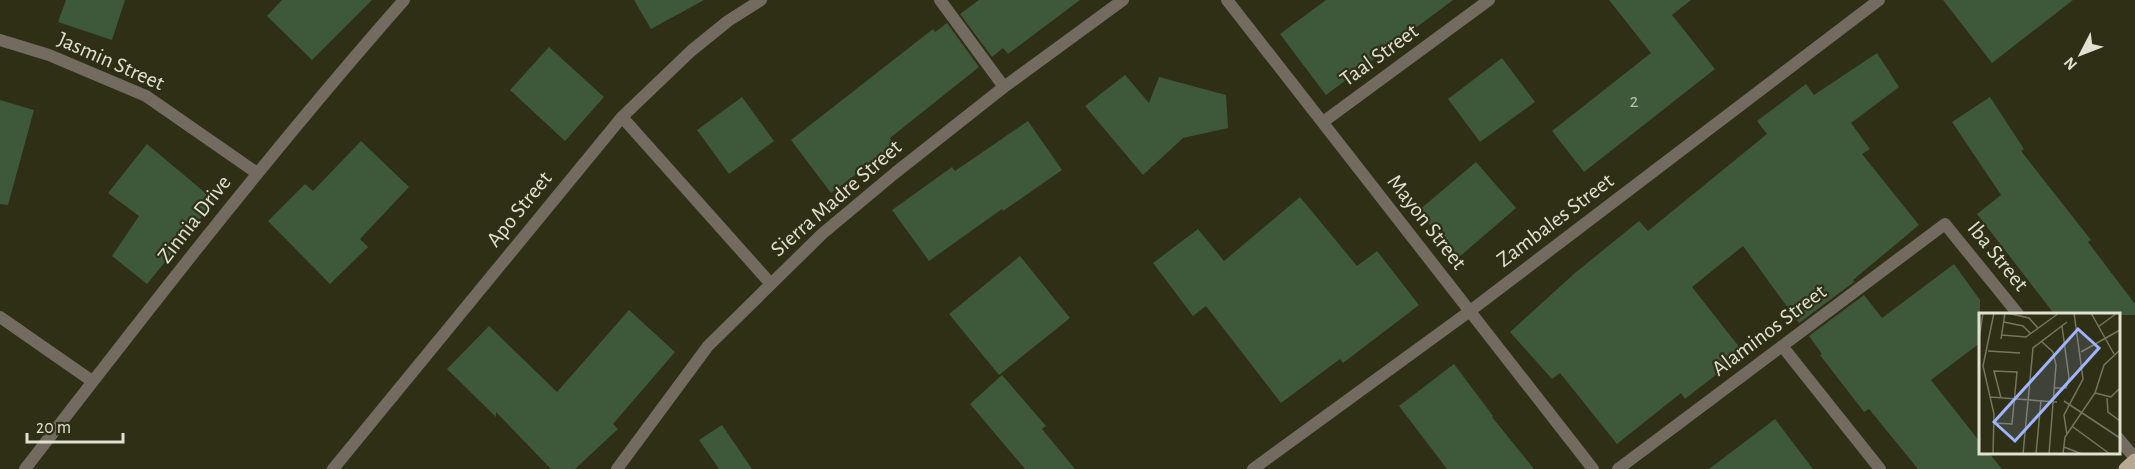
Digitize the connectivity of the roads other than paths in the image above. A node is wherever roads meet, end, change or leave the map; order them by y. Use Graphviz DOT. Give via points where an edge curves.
graph roads {
  1 [pos="404,0"];
  2 [pos="761,0"];
  3 [pos="940,0"];
  4 [pos="1123,0"];
  5 [pos="1227,0"];
  6 [pos="1489,0"];
  7 [pos="1880,0"];
  8 [pos="0,40"];
  9 [pos="1004,87"];
  10 [pos="622,117"];
  11 [pos="1323,123"];
  12 [pos="257,173"];
  13 [pos="1945,224"];
  14 [pos="771,284"];
  15 [pos="1470,311"];
  16 [pos="2016,313"];
  17 [pos="0,317"];
  18 [pos="1782,346"];
  19 [pos="92,381"];
  20 [pos="2120,440"];
  21 [pos="2135,459"];
  22 [pos="25,469"];
  23 [pos="333,469"];
  24 [pos="617,469"];
  25 [pos="1253,469"];
  26 [pos="1593,469"];
  27 [pos="1618,469"];
  28 [pos="1880,469"];
  29 [pos="2126,469"];
  1 -- 12 [label="street, Zinnia Drive"];
  2 -- 10 [label="street, Apo Street" via="691,51"];
  3 -- 9 [label="street"];
  4 -- 9 [label="street, Sierra Madre Street"];
  5 -- 11 [label="street, Mayon Street"];
  6 -- 11 [label="street, Taal Street"];
  7 -- 15 [label="street, Zambales Street"];
  8 -- 12 [label="street, Jasmin Street" via="49,55 146,96"];
  9 -- 14 [label="street, Sierra Madre Street" via="858,203"];
  10 -- 14 [label="street"];
  10 -- 23 [label="street, Apo Street"];
  11 -- 15 [label="street, Mayon Street"];
  12 -- 19 [label="street, Zinnia Drive"];
  13 -- 16 [label="street, Iba Street"];
  13 -- 18 [label="street, Alaminos Street"];
  14 -- 24 [label="street, Sierra Madre Street" via="708,346"];
  15 -- 25 [label="street, Zambales Street"];
  15 -- 26 [label="street, Mayon Street"];
  17 -- 19 [label="street"];
  18 -- 27 [label="street, Alaminos Street"];
  18 -- 28 [label="street"];
  19 -- 22 [label="street, Zinnia Drive"];
  20 -- 21 [label="street"];
  21 -- 29 [label="main road"];
}
